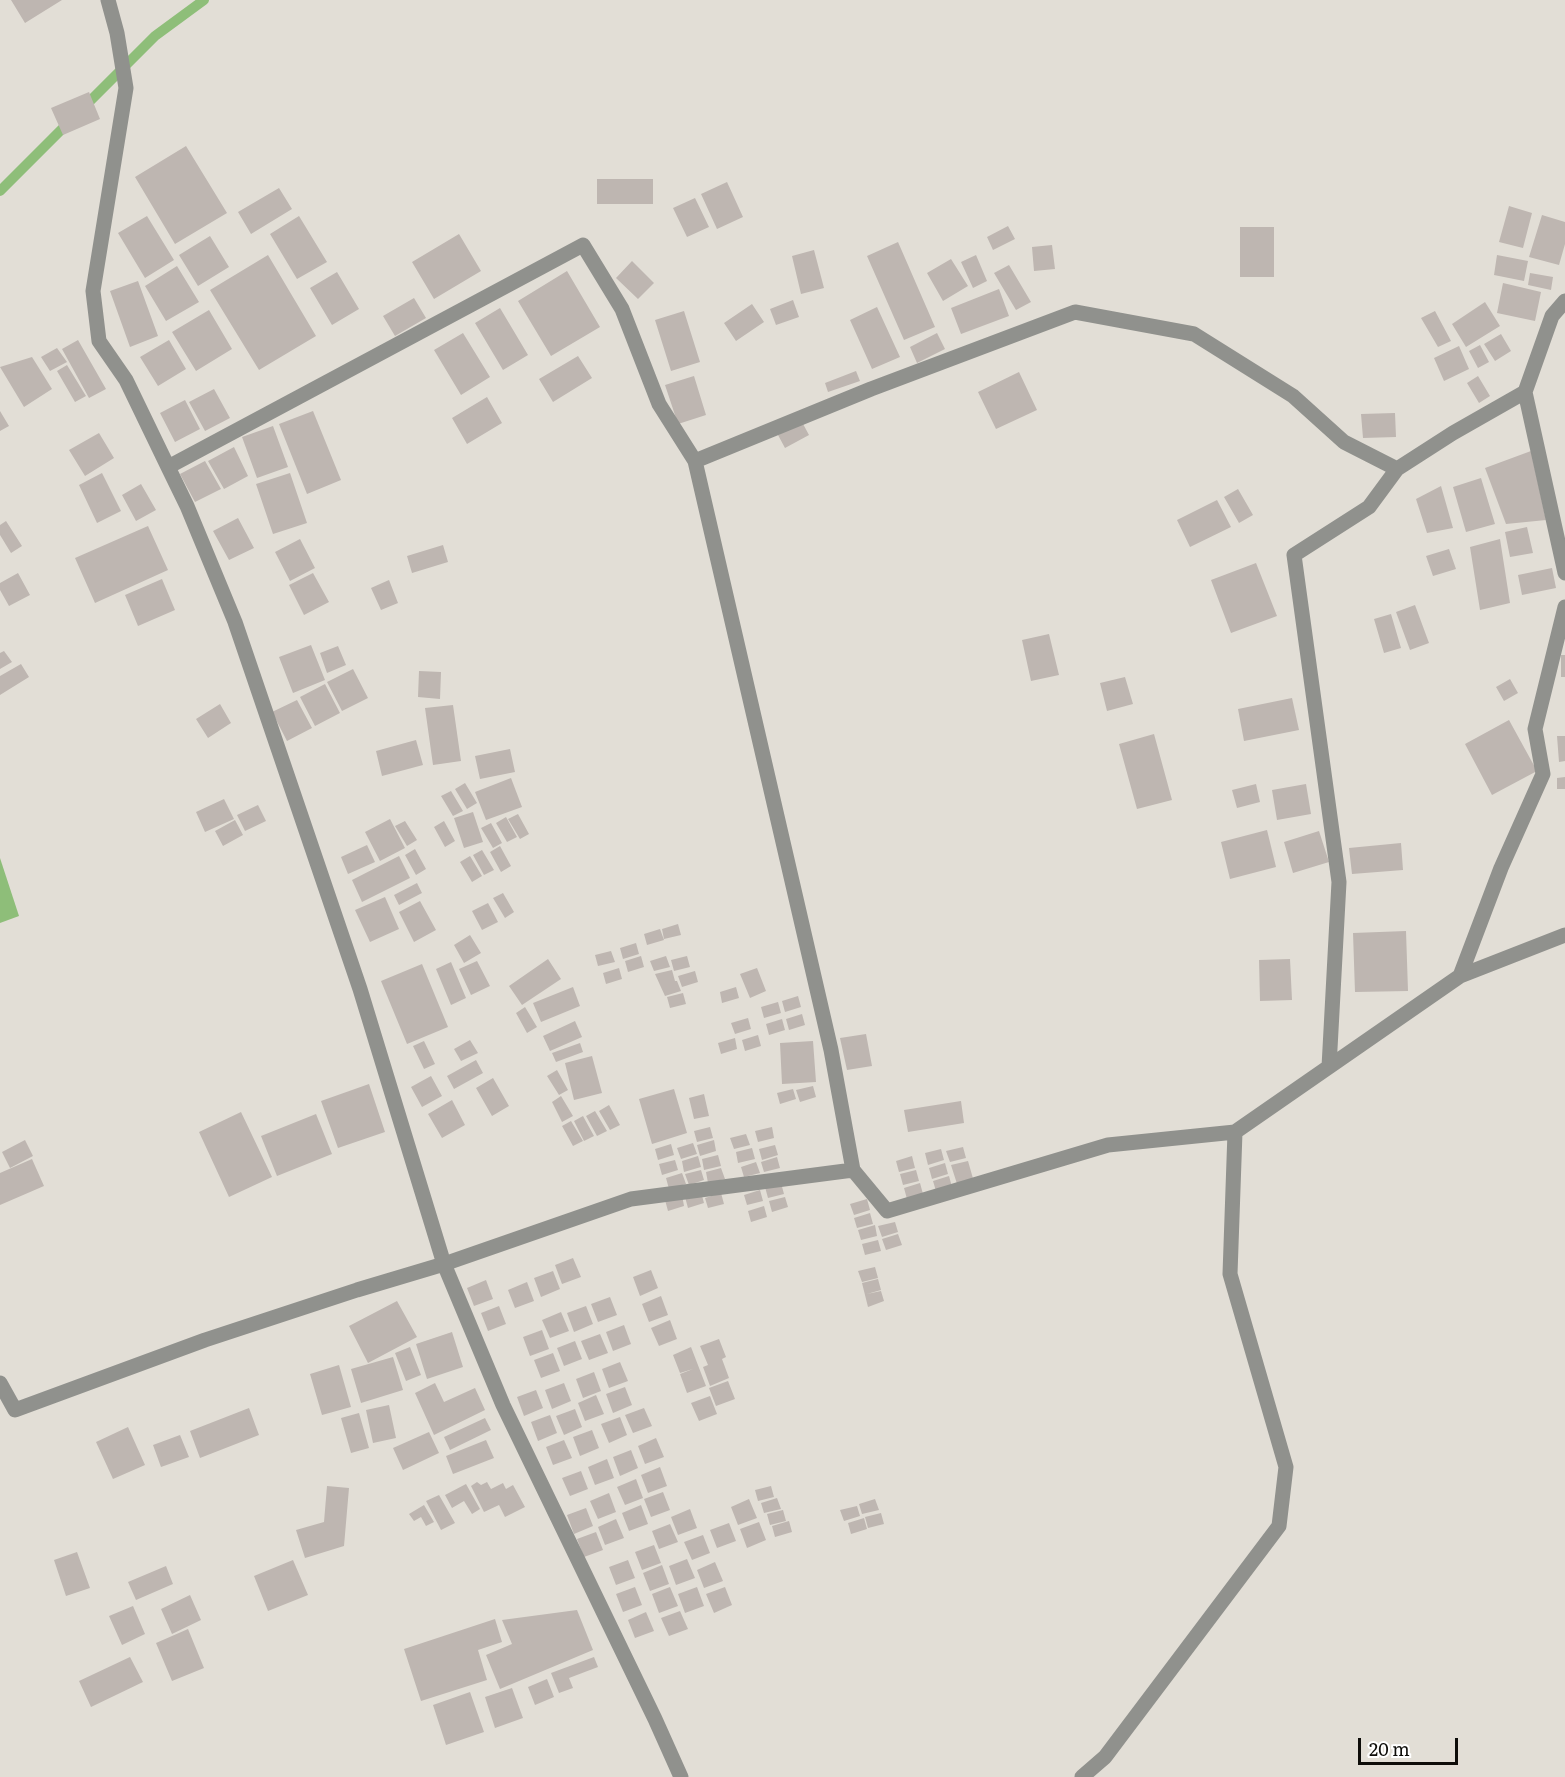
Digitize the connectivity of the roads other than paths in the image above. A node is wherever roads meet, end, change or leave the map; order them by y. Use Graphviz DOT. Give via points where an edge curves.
graph roads {
  1 [pos="108,0"];
  2 [pos="1565,302"];
  3 [pos="1525,392"];
  4 [pos="695,460"];
  5 [pos="168,467"];
  6 [pos="1397,469"];
  7 [pos="1565,573"];
  8 [pos="1565,607"];
  9 [pos="1565,935"];
  10 [pos="1460,976"];
  11 [pos="1329,1067"];
  12 [pos="1235,1132"];
  13 [pos="854,1170"];
  14 [pos="444,1264"];
  15 [pos="0,1383"];
  16 [pos="681,1777"];
  17 [pos="1082,1777"];
  1 -- 5 [label="street" via="126,88 93,291 99,341 126,380"];
  2 -- 3 [label="street" via="1552,316"];
  3 -- 6 [label="street"];
  3 -- 7 [label="street"];
  4 -- 5 [label="street" via="659,404 622,309 583,245"];
  4 -- 6 [label="street" via="1075,312 1194,334 1293,396 1344,442"];
  4 -- 13 [label="street" via="831,1050"];
  5 -- 14 [label="street" via="239,633 360,989"];
  6 -- 11 [label="street" via="1369,507 1294,555 1339,882"];
  8 -- 10 [label="street" via="1535,729 1543,774 1501,868"];
  9 -- 10 [label="street"];
  10 -- 11 [label="street"];
  11 -- 12 [label="street"];
  12 -- 13 [label="street" via="1108,1145 887,1211"];
  12 -- 17 [label="street" via="1230,1274 1286,1467 1279,1526 1105,1757"];
  13 -- 14 [label="street" via="631,1199"];
  14 -- 15 [label="street" via="205,1340 15,1410"];
  14 -- 16 [label="street" via="503,1405"];
}
